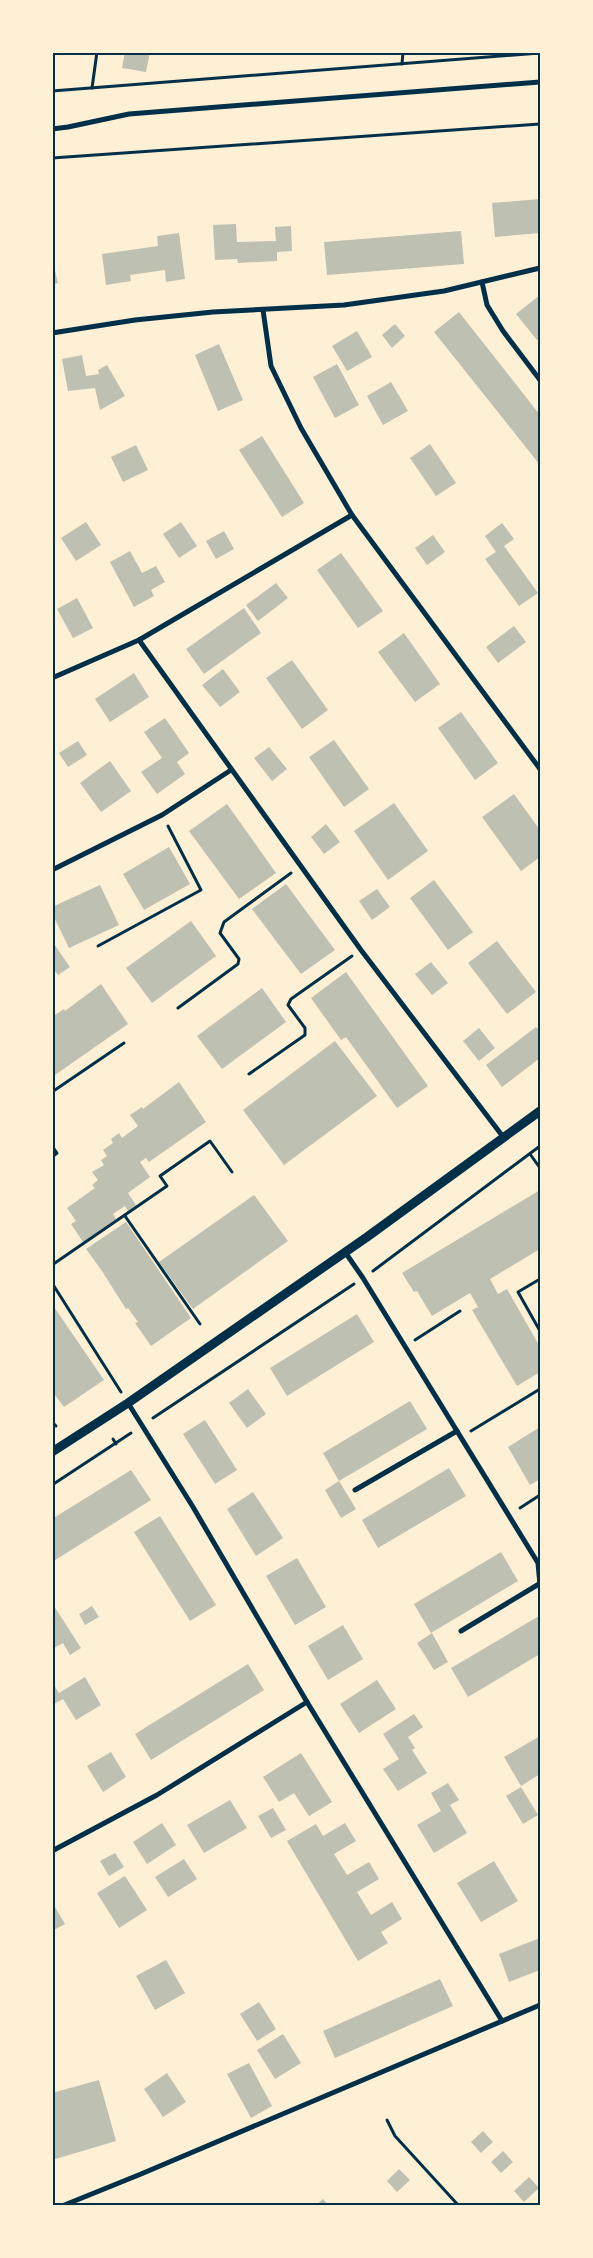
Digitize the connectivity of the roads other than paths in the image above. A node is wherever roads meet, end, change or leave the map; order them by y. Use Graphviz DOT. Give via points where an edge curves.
graph roads {
  1 [pos="540,82"];
  2 [pos="52,129"];
  3 [pos="540,268"];
  4 [pos="482,282"];
  5 [pos="263,310"];
  6 [pos="52,333"];
  7 [pos="540,380"];
  8 [pos="352,515"];
  9 [pos="139,640"];
  10 [pos="52,678"];
  11 [pos="540,769"];
  12 [pos="231,770"];
  13 [pos="52,870"];
  14 [pos="540,1111"];
  15 [pos="504,1138"];
  16 [pos="345,1252"];
  17 [pos="128,1403"];
  18 [pos="456,1431"];
  19 [pos="52,1452"];
  20 [pos="355,1490"];
  21 [pos="540,1585"];
  22 [pos="461,1630"];
  23 [pos="307,1702"];
  24 [pos="52,1851"];
  25 [pos="540,2004"];
  26 [pos="502,2021"];
  27 [pos="62,2206"];
  1 -- 2 [label="street" via="129,114"];
  3 -- 4 [label="street"];
  4 -- 5 [label="street" via="444,291 344,305"];
  4 -- 7 [label="street" via="487,305"];
  5 -- 6 [label="street" via="135,320"];
  5 -- 8 [label="street" via="271,366 301,428"];
  8 -- 9 [label="street"];
  8 -- 11 [label="street"];
  9 -- 10 [label="street"];
  9 -- 12 [label="street"];
  12 -- 13 [label="street" via="162,815"];
  12 -- 15 [label="street" via="361,950"];
  14 -- 15 [label="street"];
  15 -- 16 [label="street"];
  16 -- 17 [label="street"];
  16 -- 18 [label="street"];
  17 -- 19 [label="street"];
  17 -- 23 [label="street"];
  18 -- 20 [label="street"];
  18 -- 21 [label="street" via="538,1563"];
  21 -- 22 [label="street"];
  23 -- 24 [label="street" via="157,1795"];
  23 -- 26 [label="street"];
  25 -- 26 [label="street"];
  26 -- 27 [label="street"];
}
